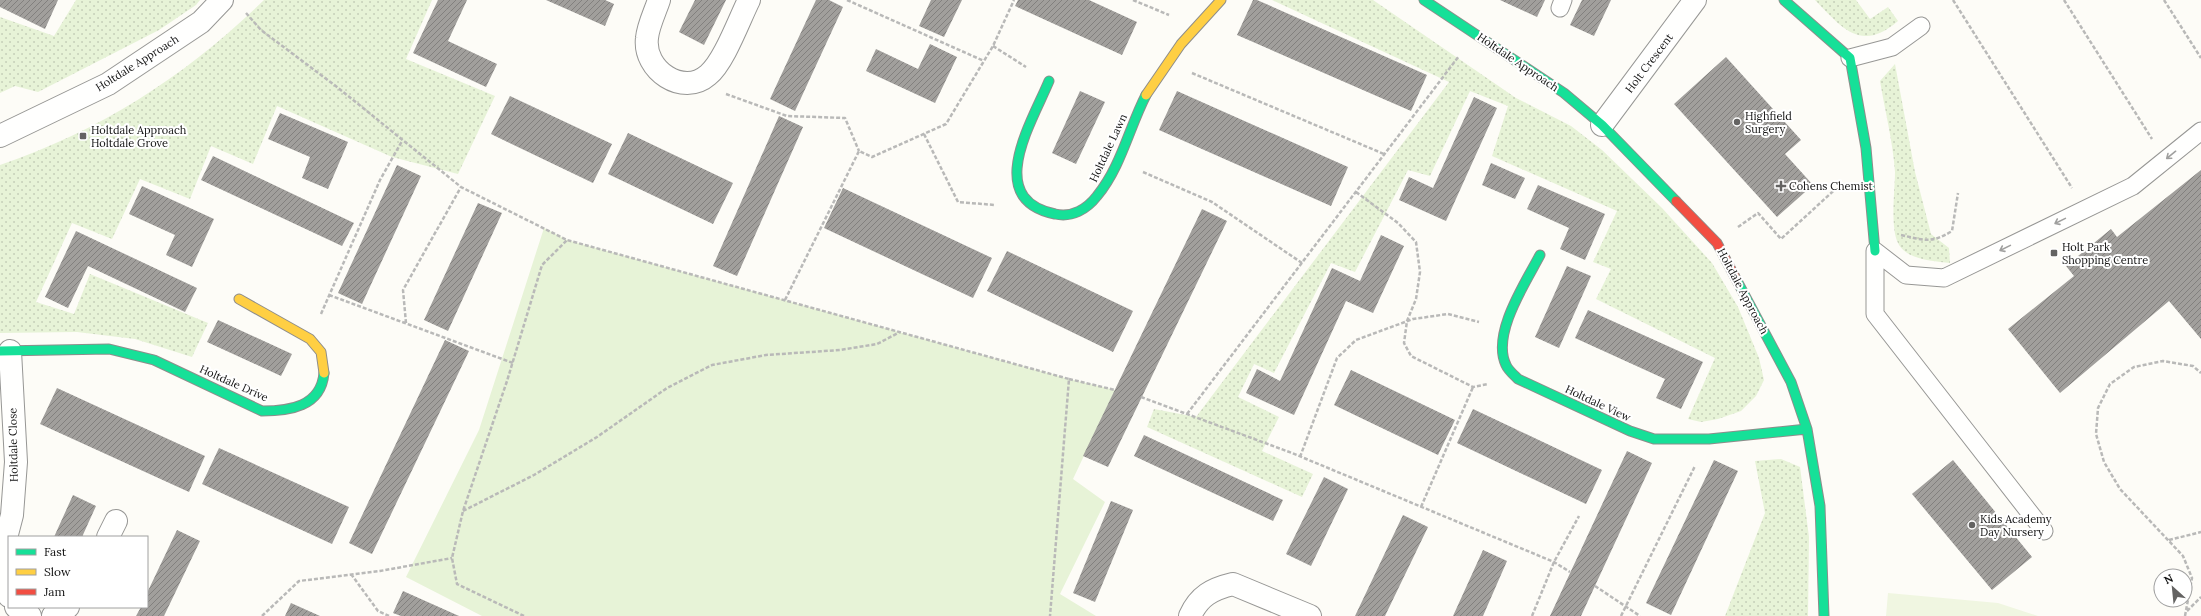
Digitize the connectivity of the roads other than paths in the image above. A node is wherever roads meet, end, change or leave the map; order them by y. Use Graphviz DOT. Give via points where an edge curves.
graph roads {
  1 [pos="659,0"];
  2 [pos="749,0"];
  3 [pos="1221,0"];
  4 [pos="1424,0"];
  5 [pos="1695,0"];
  6 [pos="1784,0"];
  7 [pos="231,4"];
  8 [pos="1921,26"];
  9 [pos="1850,58"];
  10 [pos="1049,81"];
  11 [pos="1602,125"];
  12 [pos="3,128"];
  13 [pos="2201,131"];
  14 [pos="1875,251"];
  15 [pos="1540,255"];
  16 [pos="239,298"];
  17 [pos="5,351"];
  18 [pos="1807,429"];
  19 [pos="2044,531"];
  20 [pos="0,561"];
  21 [pos="0,566"];
  22 [pos="8,595"];
  23 [pos="18,608"];
  24 [pos="66,608"];
  25 [pos="30,616"];
  26 [pos="53,616"];
  27 [pos="1190,616"];
  28 [pos="1310,616"];
  29 [pos="1824,616"];
  1 -- 2 [label="street" via="647,38 650,56 661,74 678,83 695,83 708,76 717,66"];
  3 -- 10 [label="street, Holtdale Lawn" via="1167,63 1147,93 1105,187 1090,204 1070,215 1050,214 1032,208 1015,180 1017,162"];
  4 -- 11 [label="street, Holtdale Approach" via="1564,93"];
  5 -- 11 [label="street, Holt Crescent"];
  6 -- 9 [label="street"];
  7 -- 12 [label="street, Holtdale Approach" via="108,84"];
  8 -- 9 [label="lane" via="1892,47"];
  9 -- 14 [label="street" via="1866,148"];
  11 -- 18 [label="street, Holtdale Approach" via="1717,243 1791,382"];
  13 -- 14 [label="lane, one-way" via="2133,186 1944,278 1906,275"];
  14 -- 19 [label="lane" via="1875,314"];
  15 -- 18 [label="street, Holtdale View" via="1504,329 1502,348 1505,364 1518,379 1630,431 1654,439 1709,439"];
  16 -- 17 [label="street, Holtdale Drive" via="310,339 321,352 324,375 317,393 305,405 281,412 262,411 154,360 109,349"];
  17 -- 20 [label="street, Holtdale Close" via="16,462 12,515"];
  18 -- 29 [label="street, Holtdale Approach" via="1820,506"];
  21 -- 22 [label="street" via="3,588"];
  23 -- 25 [label="street"];
  24 -- 26 [label="street"];
  27 -- 28 [label="street" via="1195,604 1208,592 1233,584"];
}
